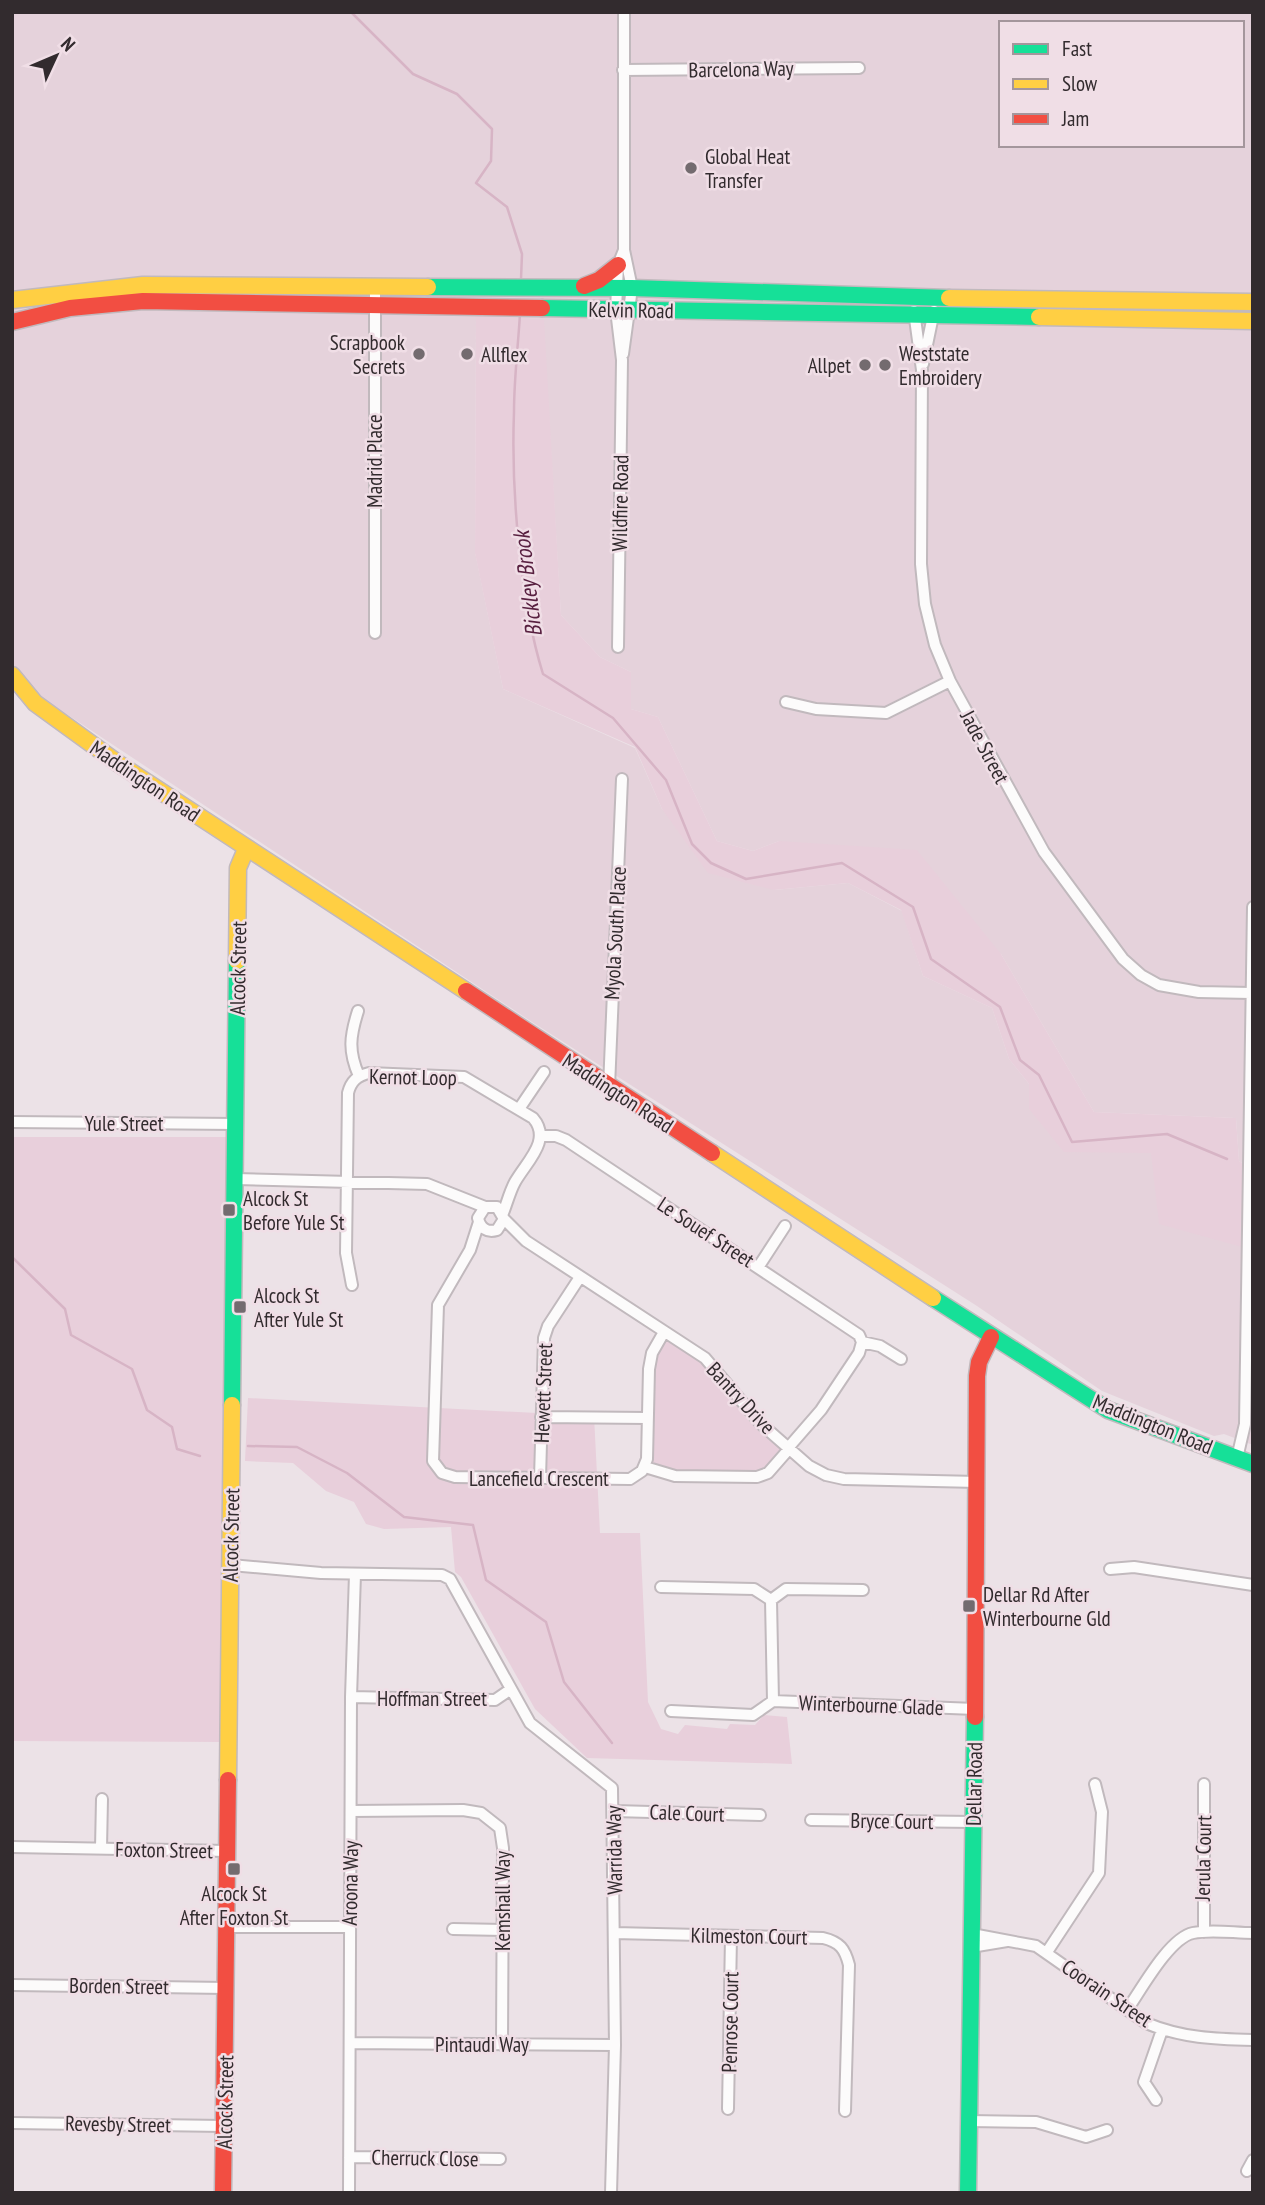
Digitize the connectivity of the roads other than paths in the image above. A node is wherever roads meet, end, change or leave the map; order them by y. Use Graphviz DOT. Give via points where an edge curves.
graph roads {
  1 [pos="624,12"];
  2 [pos="859,68"];
  3 [pos="623,70"];
  4 [pos="621,257"];
  5 [pos="375,288"];
  6 [pos="577,288"];
  7 [pos="624,288"];
  8 [pos="241,295"];
  9 [pos="1025,299"];
  10 [pos="12,300"];
  11 [pos="1253,302"];
  12 [pos="914,306"];
  13 [pos="934,306"];
  14 [pos="373,307"];
  15 [pos="623,310"];
  16 [pos="1046,316"];
  17 [pos="1253,321"];
  18 [pos="12,322"];
  19 [pos="922,370"];
  20 [pos="375,633"];
  21 [pos="618,647"];
  22 [pos="12,675"];
  23 [pos="950,681"];
  24 [pos="786,702"];
  25 [pos="622,779"];
  26 [pos="251,853"];
  27 [pos="1253,907"];
  28 [pos="1251,993"];
  29 [pos="358,1011"];
  30 [pos="544,1072"];
  31 [pos="359,1076"];
  32 [pos="1251,1081"];
  33 [pos="609,1087"];
  34 [pos="519,1109"];
  35 [pos="12,1122"];
  36 [pos="236,1124"];
  37 [pos="541,1136"];
  38 [pos="236,1179"];
  39 [pos="348,1182"];
  40 [pos="514,1183"];
  41 [pos="455,1196"];
  42 [pos="487,1206"];
  43 [pos="504,1216"];
  44 [pos="479,1220"];
  45 [pos="785,1226"];
  46 [pos="495,1230"];
  47 [pos="526,1241"];
  48 [pos="470,1250"];
  49 [pos="759,1266"];
  50 [pos="580,1277"];
  51 [pos="352,1286"];
  52 [pos="664,1332"];
  53 [pos="997,1341"];
  54 [pos="862,1342"];
  55 [pos="901,1359"];
  56 [pos="541,1417"];
  57 [pos="648,1418"];
  58 [pos="789,1448"];
  59 [pos="1237,1458"];
  60 [pos="1253,1464"];
  61 [pos="645,1467"];
  62 [pos="540,1478"];
  63 [pos="978,1482"];
  64 [pos="231,1564"];
  65 [pos="1110,1569"];
  66 [pos="355,1574"];
  67 [pos="1253,1585"];
  68 [pos="661,1587"];
  69 [pos="863,1590"];
  70 [pos="771,1600"];
  71 [pos="511,1689"];
  72 [pos="351,1697"];
  73 [pos="773,1701"];
  74 [pos="975,1709"];
  75 [pos="671,1711"];
  76 [pos="1095,1784"];
  77 [pos="1204,1784"];
  78 [pos="102,1799"];
  79 [pos="351,1811"];
  80 [pos="614,1811"];
  81 [pos="760,1815"];
  82 [pos="811,1820"];
  83 [pos="973,1822"];
  84 [pos="12,1847"];
  85 [pos="101,1848"];
  86 [pos="228,1851"];
  87 [pos="228,1927"];
  88 [pos="349,1927"];
  89 [pos="453,1929"];
  90 [pos="503,1930"];
  91 [pos="1203,1932"];
  92 [pos="614,1933"];
  93 [pos="1253,1933"];
  94 [pos="731,1936"];
  95 [pos="971,1941"];
  96 [pos="1047,1952"];
  97 [pos="12,1985"];
  98 [pos="226,1987"];
  99 [pos="1127,2010"];
  100 [pos="1162,2030"];
  101 [pos="1253,2040"];
  102 [pos="350,2043"];
  103 [pos="502,2045"];
  104 [pos="615,2045"];
  105 [pos="1156,2100"];
  106 [pos="728,2109"];
  107 [pos="845,2111"];
  108 [pos="969,2121"];
  109 [pos="12,2123"];
  110 [pos="224,2126"];
  111 [pos="1107,2130"];
  112 [pos="349,2157"];
  113 [pos="500,2159"];
  114 [pos="1253,2160"];
  115 [pos="1247,2171"];
  116 [pos="223,2193"];
  117 [pos="349,2193"];
  118 [pos="611,2193"];
  119 [pos="968,2193"];
  1 -- 3 [label="street, Wildfire Road"];
  2 -- 3 [label="street, Barcelona Way"];
  3 -- 4 [label="street, Wildfire Road"];
  4 -- 6 [label="main road" via="599,280"];
  4 -- 7 [label="street, Wildfire Road"];
  4 -- 7 [label="street, Wildfire Road"];
  5 -- 6 [label="main road, Kelvin Road"];
  5 -- 8 [label="main road, Kelvin Road"];
  5 -- 14 [label="street, Madrid Place"];
  6 -- 7 [label="main road, Kelvin Road"];
  7 -- 12 [label="main road, Kelvin Road"];
  7 -- 15 [label="street, Wildfire Road"];
  8 -- 10 [label="main road, Kelvin Road" via="142,285"];
  8 -- 14 [label="main road, Kelvin Road"];
  8 -- 18 [label="main road, Kelvin Road" via="70,308"];
  9 -- 11 [label="main road, Kelvin Road"];
  9 -- 13 [label="main road, Kelvin Road"];
  9 -- 16 [label="main road" via="1029,311"];
  12 -- 13 [label="main road, Kelvin Road"];
  12 -- 15 [label="main road, Kelvin Road"];
  12 -- 19 [label="street, Jade Street"];
  13 -- 16 [label="main road, Kelvin Road"];
  13 -- 19 [label="street, Jade Street"];
  14 -- 15 [label="main road, Kelvin Road"];
  14 -- 20 [label="street, Madrid Place"];
  15 -- 21 [label="street, Wildfire Road"];
  16 -- 17 [label="main road, Kelvin Road"];
  19 -- 23 [label="street, Jade Street" via="921,564 935,645"];
  22 -- 26 [label="main road, Maddington Road" via="35,704 61,725"];
  23 -- 24 [label="street" via="886,713 816,709"];
  23 -- 28 [label="street, Jade Street" via="1044,852 1123,959 1159,985 1199,992"];
  25 -- 33 [label="street, Myola South Place"];
  26 -- 33 [label="main road, Maddington Road"];
  26 -- 36 [label="main road, Alcock Street" via="238,868"];
  27 -- 28 [label="street"];
  28 -- 32 [label="street"];
  29 -- 31 [label="street" via="349,1044"];
  30 -- 34 [label="street"];
  31 -- 34 [label="street, Kernot Loop" via="464,1077"];
  31 -- 39 [label="street, Kernot Loop" via="348,1093"];
  32 -- 59 [label="street" via="1245,1424"];
  33 -- 53 [label="main road, Maddington Road"];
  34 -- 37 [label="street, Kernot Loop" via="536,1122"];
  35 -- 36 [label="street, Yule Street"];
  36 -- 38 [label="main road, Alcock Street"];
  37 -- 40 [label="street"];
  37 -- 49 [label="street, Le Souef Street" via="566,1140"];
  38 -- 39 [label="street"];
  38 -- 64 [label="main road, Alcock Street"];
  39 -- 41 [label="street" via="427,1184"];
  39 -- 51 [label="street, Kernot Loop" via="346,1253"];
  40 -- 42 [label="street"];
  40 -- 43 [label="street"];
  41 -- 42 [label="street"];
  41 -- 44 [label="street"];
  42 -- 43 [label="street" via="497,1207"];
  42 -- 44 [label="street"];
  43 -- 46 [label="street"];
  43 -- 47 [label="street, Bantry Drive"];
  44 -- 46 [label="street" via="484,1229"];
  44 -- 48 [label="street, Lancefield Crescent"];
  45 -- 49 [label="street"];
  46 -- 47 [label="street, Bantry Drive"];
  46 -- 48 [label="street, Lancefield Crescent"];
  47 -- 50 [label="street, Bantry Drive"];
  48 -- 62 [label="street, Lancefield Crescent" via="444,1291 436,1319 433,1461 442,1473 455,1477"];
  49 -- 54 [label="street, Le Souef Street" via="853,1328"];
  50 -- 52 [label="street, Bantry Drive"];
  50 -- 56 [label="street, Hewett Street" via="544,1338"];
  52 -- 57 [label="street" via="652,1353"];
  52 -- 58 [label="street, Bantry Drive" via="712,1365 749,1411"];
  53 -- 59 [label="main road, Maddington Road" via="1108,1410"];
  53 -- 63 [label="main road, Dellar Road" via="979,1362 977,1376"];
  54 -- 55 [label="street, Le Souef Street" via="880,1346"];
  54 -- 58 [label="street" via="821,1410"];
  56 -- 57 [label="street"];
  56 -- 62 [label="street, Hewett Street"];
  57 -- 61 [label="street"];
  58 -- 61 [label="street" via="768,1473 757,1477 675,1476"];
  58 -- 63 [label="street, Bantry Drive" via="809,1466 844,1479"];
  59 -- 60 [label="main road, Maddington Road"];
  61 -- 62 [label="street, Lancefield Crescent" via="630,1479"];
  63 -- 74 [label="main road, Dellar Road"];
  64 -- 66 [label="street, Warrida Way"];
  64 -- 86 [label="main road, Alcock Street"];
  65 -- 67 [label="street" via="1134,1567"];
  66 -- 71 [label="street, Warrida Way" via="450,1578"];
  66 -- 72 [label="street, Aroona Way"];
  68 -- 70 [label="street" via="754,1589"];
  69 -- 70 [label="street" via="786,1589"];
  70 -- 73 [label="street, Winterbourne Glade"];
  71 -- 72 [label="street, Hoffman Street" via="495,1700"];
  71 -- 80 [label="street, Warrida Way" via="530,1723 612,1787"];
  72 -- 79 [label="street, Aroona Way"];
  73 -- 74 [label="street, Winterbourne Glade"];
  73 -- 75 [label="street" via="753,1714"];
  74 -- 83 [label="main road, Dellar Road"];
  76 -- 96 [label="street" via="1102,1812 1099,1873"];
  77 -- 91 [label="street, Jerula Court"];
  78 -- 85 [label="street, Foxton Street"];
  79 -- 88 [label="street, Aroona Way"];
  79 -- 90 [label="street, Kemshall Way" via="481,1813 500,1828"];
  80 -- 81 [label="street, Cale Court"];
  80 -- 92 [label="street, Warrida Way"];
  82 -- 83 [label="street, Bryce Court"];
  83 -- 95 [label="main road, Dellar Road"];
  84 -- 85 [label="street, Foxton Street"];
  85 -- 86 [label="street, Foxton Street"];
  86 -- 87 [label="main road, Alcock Street"];
  87 -- 88 [label="street"];
  87 -- 98 [label="main road, Alcock Street"];
  88 -- 102 [label="street, Aroona Way"];
  89 -- 90 [label="street"];
  90 -- 103 [label="street, Kemshall Way"];
  91 -- 93 [label="street"];
  91 -- 99 [label="street" via="1182,1937"];
  92 -- 94 [label="street, Kilmeston Court"];
  92 -- 104 [label="street, Warrida Way"];
  94 -- 106 [label="street, Penrose Court"];
  94 -- 107 [label="street, Kilmeston Court" via="823,1938 844,1948 849,1965"];
  95 -- 96 [label="street, Coorain Street" via="1021,1942"];
  95 -- 108 [label="main road, Dellar Road"];
  96 -- 99 [label="street, Coorain Street"];
  97 -- 98 [label="street, Borden Street"];
  98 -- 110 [label="main road, Alcock Street"];
  99 -- 100 [label="street, Coorain Street"];
  100 -- 101 [label="street, Coorain Street" via="1203,2039"];
  100 -- 105 [label="street" via="1144,2082"];
  102 -- 103 [label="street, Pintaudi Way"];
  102 -- 112 [label="street, Aroona Way"];
  103 -- 104 [label="street, Pintaudi Way"];
  104 -- 118 [label="street, Warrida Way"];
  108 -- 111 [label="street" via="1036,2122 1086,2137"];
  108 -- 119 [label="main road, Dellar Road"];
  109 -- 110 [label="street, Revesby Street"];
  110 -- 116 [label="main road, Alcock Street"];
  112 -- 113 [label="street, Cherruck Close"];
  112 -- 117 [label="street, Aroona Way"];
  114 -- 115 [label="street"];
}
